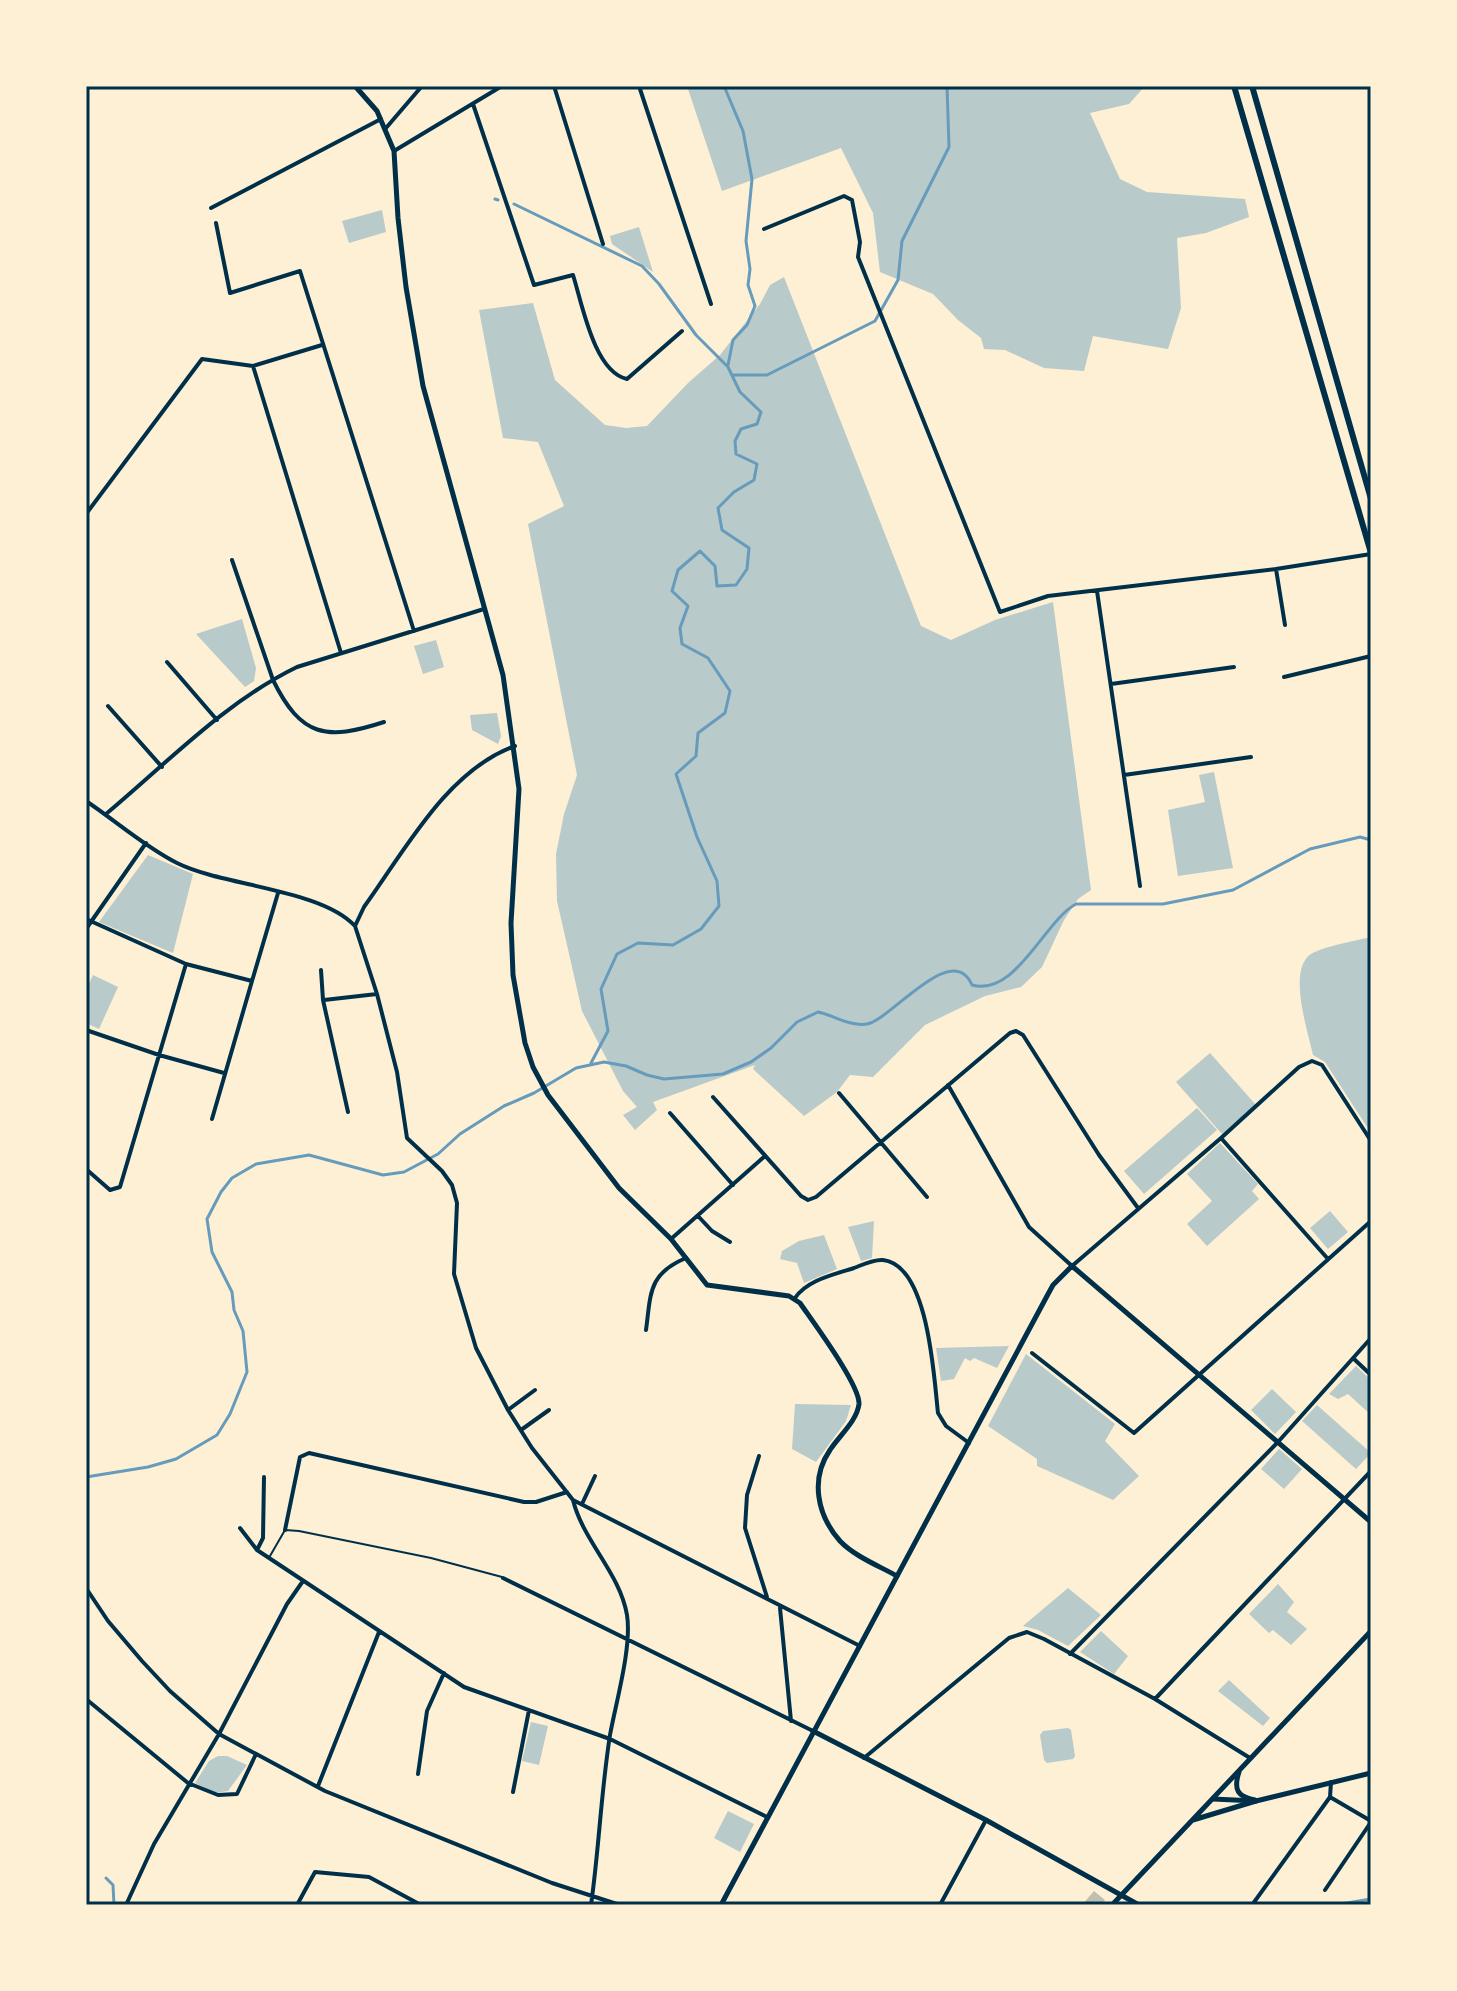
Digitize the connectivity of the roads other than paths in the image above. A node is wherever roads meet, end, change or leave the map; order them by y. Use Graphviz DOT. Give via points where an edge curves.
graph roads {
  1 [pos="355,86"];
  2 [pos="422,86"];
  3 [pos="502,86"];
  4 [pos="554,86"];
  5 [pos="639,86"];
  6 [pos="1234,86"];
  7 [pos="1252,86"];
  8 [pos="473,104"];
  9 [pos="381,119"];
  10 [pos="386,128"];
  11 [pos="394,151"];
  12 [pos="211,208"];
  13 [pos="216,223"];
  14 [pos="764,229"];
  15 [pos="603,244"];
  16 [pos="711,304"];
  17 [pos="682,331"];
  18 [pos="322,345"];
  19 [pos="253,366"];
  20 [pos="1371,499"];
  21 [pos="86,514"];
  22 [pos="1371,554"];
  23 [pos="232,560"];
  24 [pos="1276,569"];
  25 [pos="1097,591"];
  26 [pos="484,609"];
  27 [pos="1285,625"];
  28 [pos="414,631"];
  29 [pos="341,653"];
  30 [pos="1371,656"];
  31 [pos="167,662"];
  32 [pos="1234,667"];
  33 [pos="1284,677"];
  34 [pos="273,680"];
  35 [pos="1111,684"];
  36 [pos="108,706"];
  37 [pos="217,720"];
  38 [pos="384,722"];
  39 [pos="515,746"];
  40 [pos="1251,757"];
  41 [pos="162,767"];
  42 [pos="1124,775"];
  43 [pos="86,801"];
  44 [pos="106,814"];
  45 [pos="146,843"];
  46 [pos="1140,886"];
  47 [pos="278,893"];
  48 [pos="88,921"];
  49 [pos="355,926"];
  50 [pos="86,929"];
  51 [pos="186,964"];
  52 [pos="321,970"];
  53 [pos="252,981"];
  54 [pos="377,994"];
  55 [pos="323,1000"];
  56 [pos="86,1030"];
  57 [pos="159,1055"];
  58 [pos="224,1073"];
  59 [pos="948,1085"];
  60 [pos="839,1093"];
  61 [pos="713,1097"];
  62 [pos="348,1112"];
  63 [pos="670,1113"];
  64 [pos="212,1119"];
  65 [pos="1221,1138"];
  66 [pos="880,1141"];
  67 [pos="1371,1141"];
  68 [pos="766,1156"];
  69 [pos="86,1169"];
  70 [pos="733,1185"];
  71 [pos="927,1197"];
  72 [pos="1138,1208"];
  73 [pos="698,1216"];
  74 [pos="1371,1221"];
  75 [pos="671,1239"];
  76 [pos="730,1242"];
  77 [pos="686,1258"];
  78 [pos="1328,1259"];
  79 [pos="1072,1266"];
  80 [pos="795,1298"];
  81 [pos="646,1330"];
  82 [pos="1371,1338"];
  83 [pos="1032,1353"];
  84 [pos="1354,1359"];
  85 [pos="1198,1374"];
  86 [pos="1371,1375"];
  87 [pos="535,1390"];
  88 [pos="508,1410"];
  89 [pos="549,1410"];
  90 [pos="521,1430"];
  91 [pos="1278,1442"];
  92 [pos="969,1444"];
  93 [pos="759,1456"];
  94 [pos="1371,1471"];
  95 [pos="595,1476"];
  96 [pos="264,1477"];
  97 [pos="567,1492"];
  98 [pos="573,1500"];
  99 [pos="1345,1500"];
  100 [pos="582,1504"];
  101 [pos="1371,1522"];
  102 [pos="240,1528"];
  103 [pos="285,1530"];
  104 [pos="257,1550"];
  105 [pos="269,1558"];
  106 [pos="897,1576"];
  107 [pos="503,1578"];
  108 [pos="303,1581"];
  109 [pos="86,1588"];
  110 [pos="767,1600"];
  111 [pos="780,1607"];
  112 [pos="1371,1631"];
  113 [pos="379,1632"];
  114 [pos="627,1637"];
  115 [pos="860,1646"];
  116 [pos="1070,1654"];
  117 [pos="444,1673"];
  118 [pos="86,1699"];
  119 [pos="1155,1699"];
  120 [pos="529,1710"];
  121 [pos="791,1721"];
  122 [pos="813,1731"];
  123 [pos="219,1734"];
  124 [pos="610,1739"];
  125 [pos="256,1754"];
  126 [pos="864,1758"];
  127 [pos="1250,1758"];
  128 [pos="1241,1768"];
  129 [pos="1371,1773"];
  130 [pos="418,1774"];
  131 [pos="1331,1782"];
  132 [pos="188,1783"];
  133 [pos="318,1786"];
  134 [pos="513,1792"];
  135 [pos="1330,1797"];
  136 [pos="1213,1799"];
  137 [pos="1256,1801"];
  138 [pos="767,1817"];
  139 [pos="986,1820"];
  140 [pos="1192,1820"];
  141 [pos="1371,1821"];
  142 [pos="1325,1890"];
  143 [pos="592,1894"];
  144 [pos="1122,1894"];
  145 [pos="126,1905"];
  146 [pos="297,1905"];
  147 [pos="421,1905"];
  148 [pos="591,1905"];
  149 [pos="620,1905"];
  150 [pos="721,1905"];
  151 [pos="940,1905"];
  152 [pos="1112,1905"];
  153 [pos="1139,1905"];
  154 [pos="1252,1905"];
  1 -- 9 [label="street"];
  2 -- 10 [label="street"];
  3 -- 8 [label="street"];
  4 -- 15 [label="street"];
  5 -- 16 [label="street"];
  6 -- 22 [label="highway"];
  7 -- 20 [label="highway"];
  8 -- 11 [label="street"];
  8 -- 17 [label="street" via="534,285 573,275 597,353 620,378 627,379"];
  9 -- 10 [label="street"];
  9 -- 12 [label="street"];
  10 -- 11 [label="street"];
  11 -- 26 [label="street" via="406,287 423,386"];
  13 -- 18 [label="street" via="230,293 300,271"];
  14 -- 25 [label="street" via="844,196 852,200 858,257 1000,612 1048,596"];
  18 -- 19 [label="street"];
  18 -- 28 [label="street"];
  19 -- 21 [label="street" via="202,359"];
  19 -- 29 [label="street"];
  22 -- 24 [label="street"];
  23 -- 34 [label="street"];
  24 -- 25 [label="street"];
  24 -- 27 [label="street"];
  25 -- 35 [label="street"];
  26 -- 28 [label="street"];
  26 -- 39 [label="street"];
  28 -- 29 [label="street"];
  29 -- 34 [label="street"];
  30 -- 33 [label="street"];
  31 -- 37 [label="street"];
  32 -- 35 [label="street"];
  34 -- 37 [label="street"];
  34 -- 38 [label="street" via="303,725 332,733"];
  35 -- 42 [label="street"];
  36 -- 41 [label="street"];
  37 -- 41 [label="street"];
  39 -- 49 [label="street" via="460,779"];
  39 -- 75 [label="street" via="520,801 511,923 513,975 533,1067 619,1188"];
  40 -- 42 [label="street"];
  41 -- 44 [label="street"];
  42 -- 46 [label="street"];
  43 -- 44 [label="street"];
  44 -- 45 [label="street"];
  45 -- 47 [label="street" via="179,864"];
  45 -- 48 [label="street"];
  47 -- 49 [label="street" via="331,909"];
  47 -- 53 [label="street"];
  48 -- 50 [label="street"];
  48 -- 51 [label="street"];
  49 -- 54 [label="street"];
  51 -- 53 [label="street"];
  51 -- 57 [label="street"];
  52 -- 55 [label="street"];
  53 -- 58 [label="street"];
  54 -- 55 [label="street"];
  54 -- 88 [label="street" via="407,1138 452,1185 457,1203 454,1274 476,1348"];
  55 -- 62 [label="street"];
  56 -- 57 [label="street"];
  57 -- 58 [label="street"];
  57 -- 69 [label="street" via="120,1187 110,1190"];
  58 -- 64 [label="street"];
  59 -- 66 [label="street"];
  59 -- 72 [label="street" via="1010,1033 1023,1035"];
  59 -- 79 [label="street" via="1029,1227"];
  60 -- 66 [label="street"];
  61 -- 68 [label="street"];
  63 -- 70 [label="street"];
  65 -- 67 [label="street" via="1312,1061 1322,1065"];
  65 -- 72 [label="street"];
  65 -- 78 [label="street"];
  66 -- 68 [label="street" via="808,1200"];
  66 -- 71 [label="street"];
  68 -- 70 [label="street"];
  70 -- 73 [label="street"];
  72 -- 79 [label="street"];
  73 -- 75 [label="street"];
  73 -- 76 [label="street"];
  74 -- 78 [label="street"];
  75 -- 77 [label="street"];
  77 -- 80 [label="street" via="707,1285"];
  77 -- 81 [label="street" via="670,1264 653,1281"];
  78 -- 85 [label="street"];
  79 -- 85 [label="street"];
  79 -- 92 [label="street" via="1053,1285"];
  80 -- 92 [label="street" via="823,1278 870,1262 896,1265 926,1315 938,1413"];
  80 -- 106 [label="street" via="853,1384 859,1402 820,1468 817,1483 823,1511 841,1542"];
  82 -- 84 [label="street"];
  83 -- 85 [label="street" via="1134,1433"];
  84 -- 86 [label="street"];
  84 -- 91 [label="street"];
  85 -- 91 [label="street"];
  87 -- 88 [label="street"];
  88 -- 90 [label="street"];
  89 -- 90 [label="street"];
  90 -- 97 [label="street"];
  91 -- 99 [label="street"];
  91 -- 116 [label="street"];
  92 -- 106 [label="street"];
  93 -- 110 [label="street" via="747,1495 745,1528"];
  94 -- 99 [label="street"];
  95 -- 100 [label="street"];
  96 -- 104 [label="street" via="263,1538"];
  97 -- 98 [label="street"];
  97 -- 103 [label="street" via="524,1502 309,1453 300,1457"];
  98 -- 100 [label="street"];
  98 -- 114 [label="street" via="622,1598"];
  99 -- 101 [label="street"];
  99 -- 119 [label="street"];
  100 -- 110 [label="street"];
  102 -- 104 [label="street"];
  103 -- 105 [label="lane"];
  103 -- 107 [label="lane" via="431,1558"];
  104 -- 105 [label="street"];
  105 -- 108 [label="street"];
  106 -- 115 [label="street"];
  107 -- 114 [label="street"];
  108 -- 113 [label="street"];
  108 -- 123 [label="street"];
  109 -- 123 [label="street" via="142,1661"];
  110 -- 111 [label="street"];
  111 -- 115 [label="street"];
  111 -- 121 [label="street"];
  112 -- 127 [label="street"];
  113 -- 117 [label="street"];
  113 -- 133 [label="street"];
  114 -- 121 [label="street"];
  114 -- 124 [label="street"];
  115 -- 122 [label="street"];
  116 -- 119 [label="street"];
  116 -- 126 [label="street" via="1027,1632 1009,1638"];
  117 -- 120 [label="street" via="464,1687"];
  117 -- 130 [label="street" via="427,1711"];
  118 -- 132 [label="street"];
  119 -- 127 [label="street"];
  120 -- 124 [label="street"];
  120 -- 134 [label="street"];
  121 -- 122 [label="street"];
  122 -- 126 [label="street"];
  122 -- 138 [label="street"];
  123 -- 125 [label="street"];
  123 -- 132 [label="street"];
  124 -- 138 [label="street"];
  124 -- 143 [label="street"];
  125 -- 132 [label="street" via="237,1794 218,1795"];
  125 -- 133 [label="street"];
  126 -- 139 [label="street"];
  127 -- 128 [label="street"];
  128 -- 136 [label="street"];
  128 -- 137 [label="street" via="1238,1794"];
  129 -- 131 [label="street"];
  131 -- 135 [label="street"];
  131 -- 137 [label="street"];
  132 -- 145 [label="street"];
  133 -- 143 [label="street" via="552,1883"];
  135 -- 141 [label="street"];
  135 -- 154 [label="street"];
  136 -- 137 [label="street"];
  136 -- 140 [label="street"];
  137 -- 140 [label="street"];
  138 -- 150 [label="street"];
  139 -- 144 [label="street"];
  139 -- 151 [label="street"];
  140 -- 144 [label="street"];
  141 -- 142 [label="street"];
  143 -- 148 [label="street"];
  143 -- 149 [label="street"];
  144 -- 152 [label="street"];
  144 -- 153 [label="street"];
  146 -- 147 [label="street" via="315,1872 369,1877"];
}
